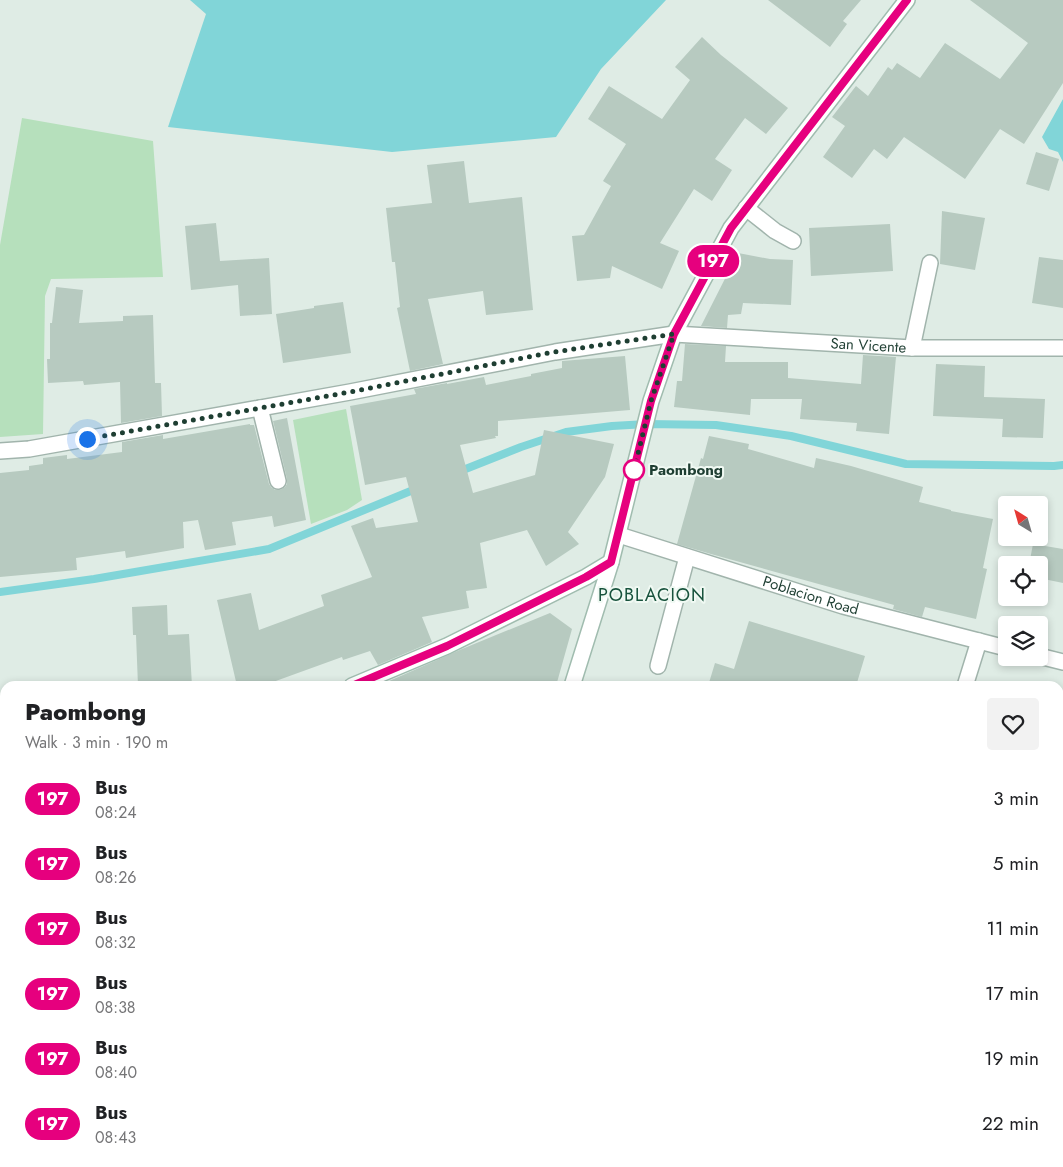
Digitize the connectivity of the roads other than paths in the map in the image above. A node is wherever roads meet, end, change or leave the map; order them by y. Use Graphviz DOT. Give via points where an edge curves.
graph roads {
  1 [pos="907,0"];
  2 [pos="746,208"];
  3 [pos="794,241"];
  4 [pos="930,263"];
  5 [pos="674,334"];
  6 [pos="912,348"];
  7 [pos="1063,348"];
  8 [pos="260,408"];
  9 [pos="0,451"];
  10 [pos="278,481"];
  11 [pos="619,535"];
  12 [pos="688,557"];
  13 [pos="611,562"];
  14 [pos="979,640"];
  15 [pos="998,646"];
  16 [pos="1048,658"];
  17 [pos="1063,662"];
  18 [pos="658,666"];
  19 [pos="364,681"];
  20 [pos="574,681"];
  21 [pos="967,681"];
  1 -- 2 [label="street"];
  2 -- 3 [label="street" via="775,231"];
  2 -- 5 [label="street" via="731,228"];
  4 -- 6 [label="street"];
  5 -- 6 [label="street, San Vicente"];
  5 -- 8 [label="street, San Vicente" via="554,352"];
  5 -- 11 [label="street" via="651,401"];
  6 -- 7 [label="street, San Vicente"];
  8 -- 9 [label="street, San Vicente" via="29,449"];
  8 -- 10 [label="street"];
  11 -- 12 [label="street, Poblacion Road"];
  11 -- 13 [label="street"];
  12 -- 14 [label="street, Poblacion Road" via="843,606"];
  12 -- 18 [label="street"];
  13 -- 19 [label="street" via="447,646"];
  13 -- 20 [label="street"];
  14 -- 15 [label="street, Poblacion Road"];
  14 -- 21 [label="street"];
  16 -- 17 [label="street"];
}
